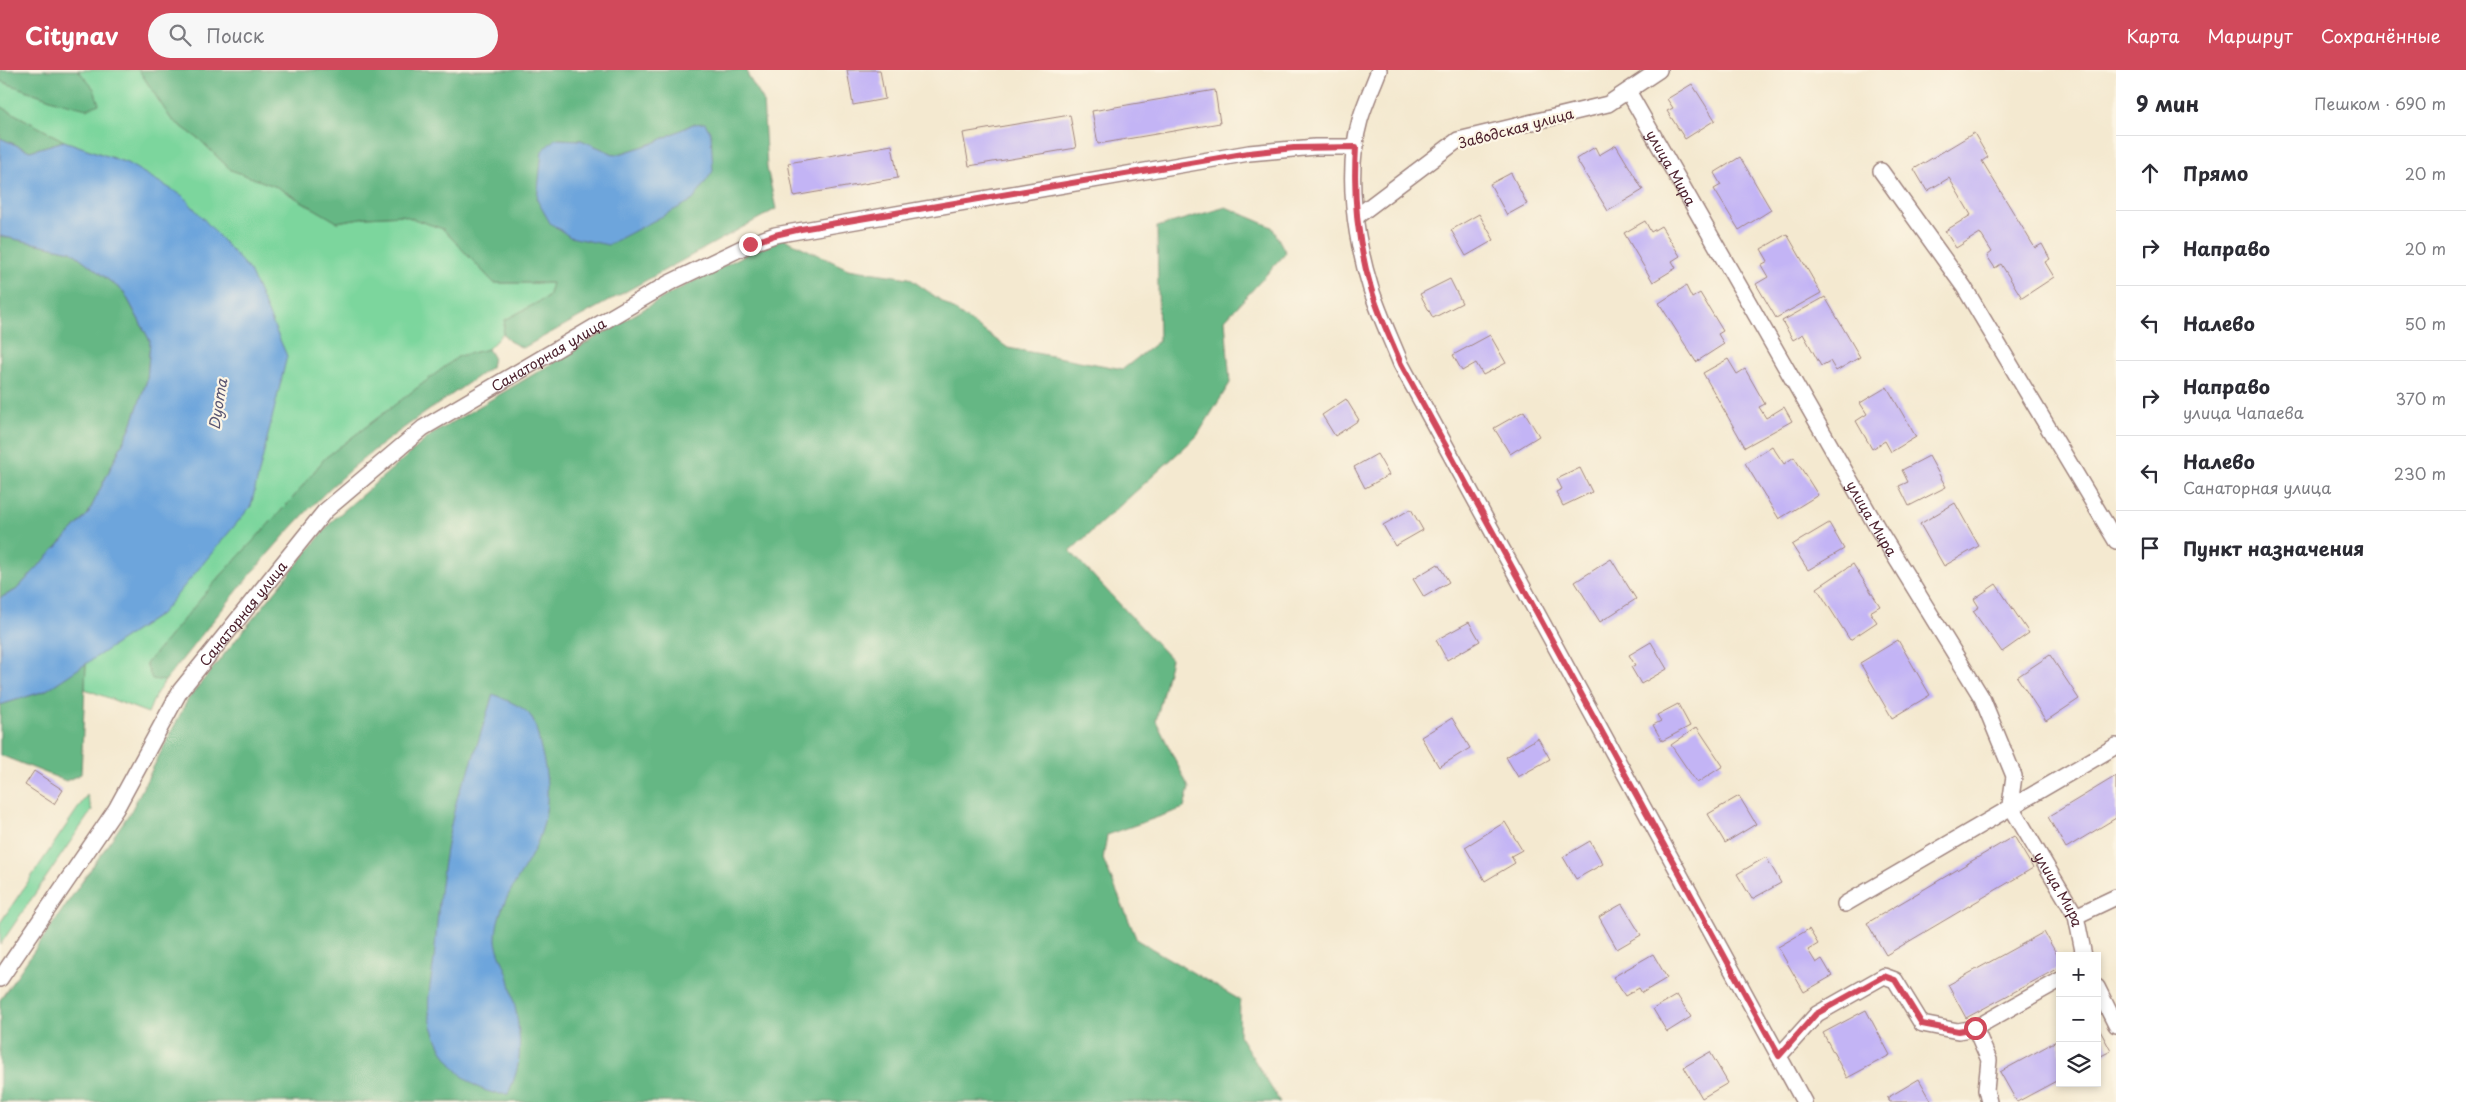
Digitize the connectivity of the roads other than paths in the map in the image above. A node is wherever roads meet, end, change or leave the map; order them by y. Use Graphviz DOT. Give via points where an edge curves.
graph roads {
  1 [pos="1379,70"];
  2 [pos="1659,70"];
  3 [pos="1628,91"];
  4 [pos="1356,147"];
  5 [pos="1881,171"];
  6 [pos="1356,217"];
  7 [pos="2116,541"];
  8 [pos="2116,746"];
  9 [pos="2010,806"];
  10 [pos="2116,897"];
  11 [pos="1845,904"];
  12 [pos="2076,916"];
  13 [pos="2083,952"];
  14 [pos="0,978"];
  15 [pos="2056,982"];
  16 [pos="2101,995"];
  17 [pos="2116,1025"];
  18 [pos="1975,1028"];
  19 [pos="1779,1056"];
  20 [pos="1804,1102"];
  21 [pos="1989,1102"];
  1 -- 4 [label="street" via="1360,121"];
  2 -- 3 [label="street, Заводская улица"];
  3 -- 6 [label="street, Заводская улица" via="1608,104 1458,140"];
  3 -- 9 [label="street, улица Мира" via="1878,529 1982,698 2014,776"];
  4 -- 6 [label="street"];
  4 -- 14 [label="street, Санаторная улица" via="1249,153 775,235 668,283 423,428 326,511 180,691 116,809"];
  5 -- 7 [label="street" via="1964,287"];
  6 -- 19 [label="street" via="1371,290 1401,364"];
  8 -- 9 [label="street"];
  9 -- 11 [label="street"];
  9 -- 12 [label="street, улица Мира"];
  10 -- 12 [label="street"];
  12 -- 13 [label="street, улица Мира"];
  15 -- 18 [label="street"];
  16 -- 17 [label="street"];
  18 -- 19 [label="street" via="1958,1031 1922,1024 1895,980 1884,976 1816,1014"];
  18 -- 21 [label="street" via="1989,1060 1986,1090"];
  19 -- 20 [label="street"];
}
